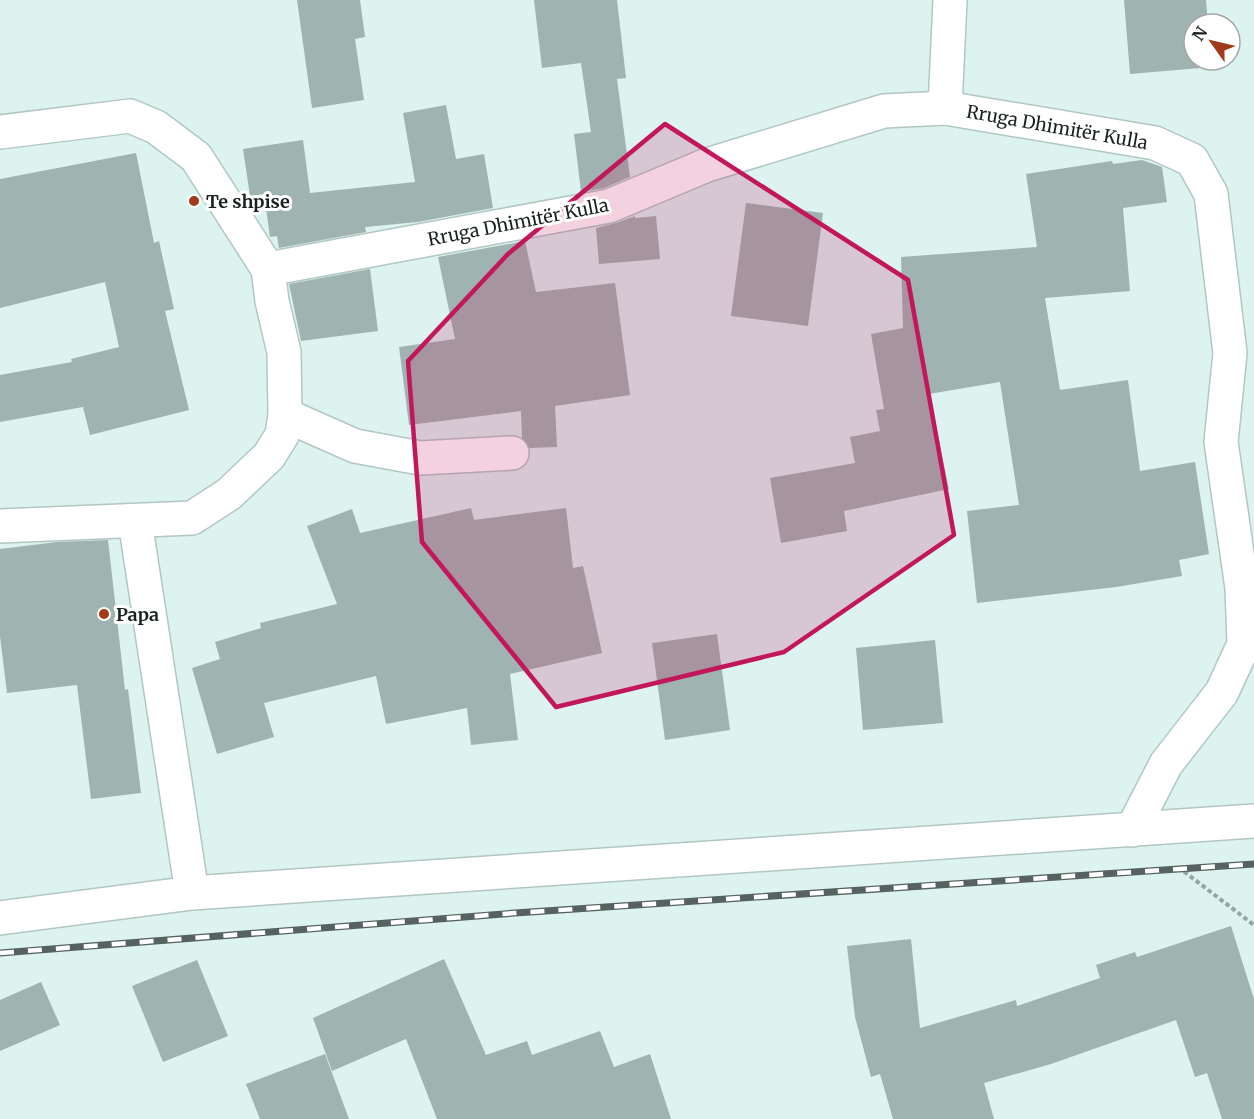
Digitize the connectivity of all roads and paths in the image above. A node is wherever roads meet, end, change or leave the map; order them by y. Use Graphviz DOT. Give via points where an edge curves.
graph roads {
  1 [pos="950,0"];
  2 [pos="945,108"];
  3 [pos="0,132"];
  4 [pos="268,269"];
  5 [pos="285,415"];
  6 [pos="512,453"];
  7 [pos="135,521"];
  8 [pos="0,526"];
  9 [pos="1254,821"];
  10 [pos="1132,830"];
  11 [pos="192,893"];
  12 [pos="0,918"];
  13 [pos="1254,925"];
  1 -- 2 [label="street"];
  2 -- 4 [label="street, Rruga Dhimitër Kulla" via="884,111 707,165 609,206"];
  2 -- 10 [label="street, Rruga Dhimitër Kulla" via="1155,143 1192,160 1211,194 1230,353 1221,442 1242,588 1244,644 1222,692 1166,764"];
  3 -- 4 [label="street" via="130,116 156,127 196,156"];
  4 -- 5 [label="street" via="284,352"];
  5 -- 6 [label="street" via="356,446 420,458"];
  5 -- 7 [label="street" via="282,435 269,456 229,494 192,518"];
  7 -- 8 [label="street"];
  7 -- 11 [label="street"];
  9 -- 10 [label="street"];
  10 -- 11 [label="street"];
  10 -- 13 [label="path"];
  11 -- 12 [label="street"];
}
